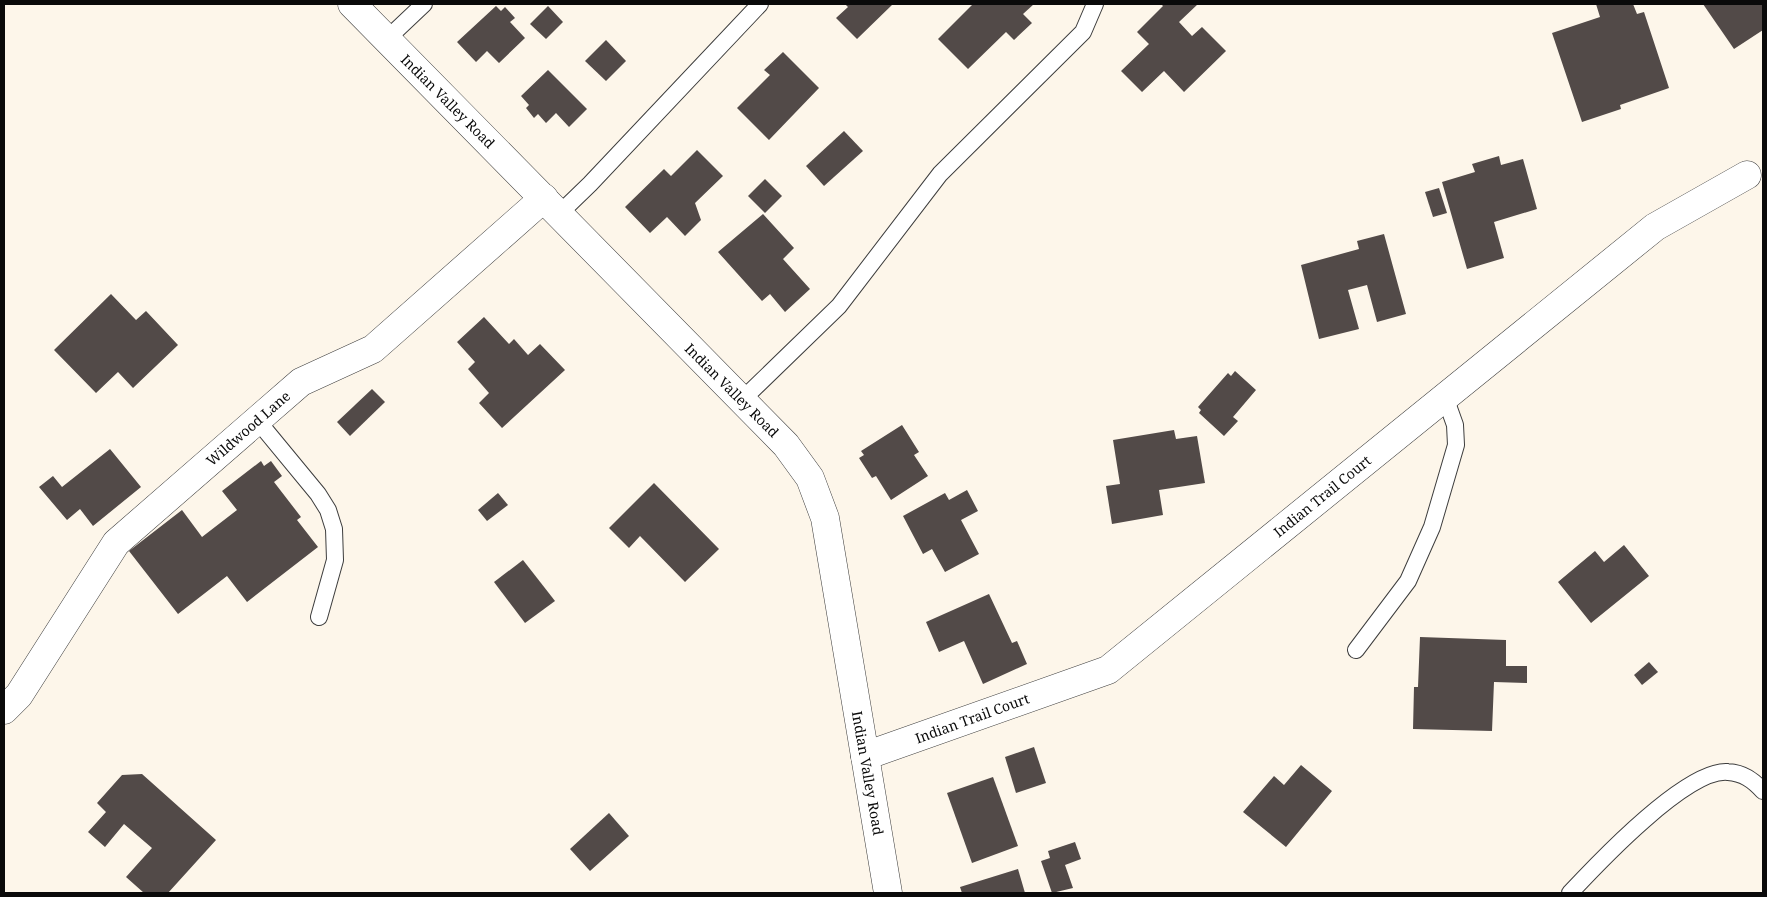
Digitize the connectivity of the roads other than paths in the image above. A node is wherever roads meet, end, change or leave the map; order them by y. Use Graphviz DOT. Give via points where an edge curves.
graph roads {
  1 [pos="352,4"];
  2 [pos="424,4"];
  3 [pos="760,4"];
  4 [pos="1095,4"];
  5 [pos="387,39"];
  6 [pos="1747,175"];
  7 [pos="552,206"];
  8 [pos="1445,397"];
  9 [pos="742,400"];
  10 [pos="258,420"];
  11 [pos="319,617"];
  12 [pos="1356,650"];
  13 [pos="4,710"];
  14 [pos="865,756"];
  15 [pos="1763,791"];
  16 [pos="883,890"];
  17 [pos="1570,893"];
  1 -- 5 [label="street, Indian Valley Road"];
  2 -- 5 [label="lane"];
  3 -- 7 [label="lane" via="604,170"];
  4 -- 9 [label="lane" via="1083,32 940,174 839,306"];
  5 -- 7 [label="street, Indian Valley Road"];
  6 -- 8 [label="street, Indian Trail Court" via="1655,227"];
  7 -- 9 [label="street, Indian Valley Road"];
  7 -- 10 [label="street, Wildwood Lane" via="373,350 301,382"];
  8 -- 12 [label="lane" via="1455,425 1456,445 1432,527 1408,581"];
  8 -- 14 [label="street, Indian Trail Court" via="1108,670"];
  9 -- 14 [label="street, Indian Valley Road" via="786,445 810,478 825,518"];
  10 -- 11 [label="lane" via="318,494 334,528 335,560"];
  10 -- 13 [label="street, Wildwood Lane" via="116,543 19,695"];
  14 -- 16 [label="street, Indian Valley Road"];
  15 -- 17 [label="lane" via="1752,778 1726,771 1672,795 1604,856"];
}
